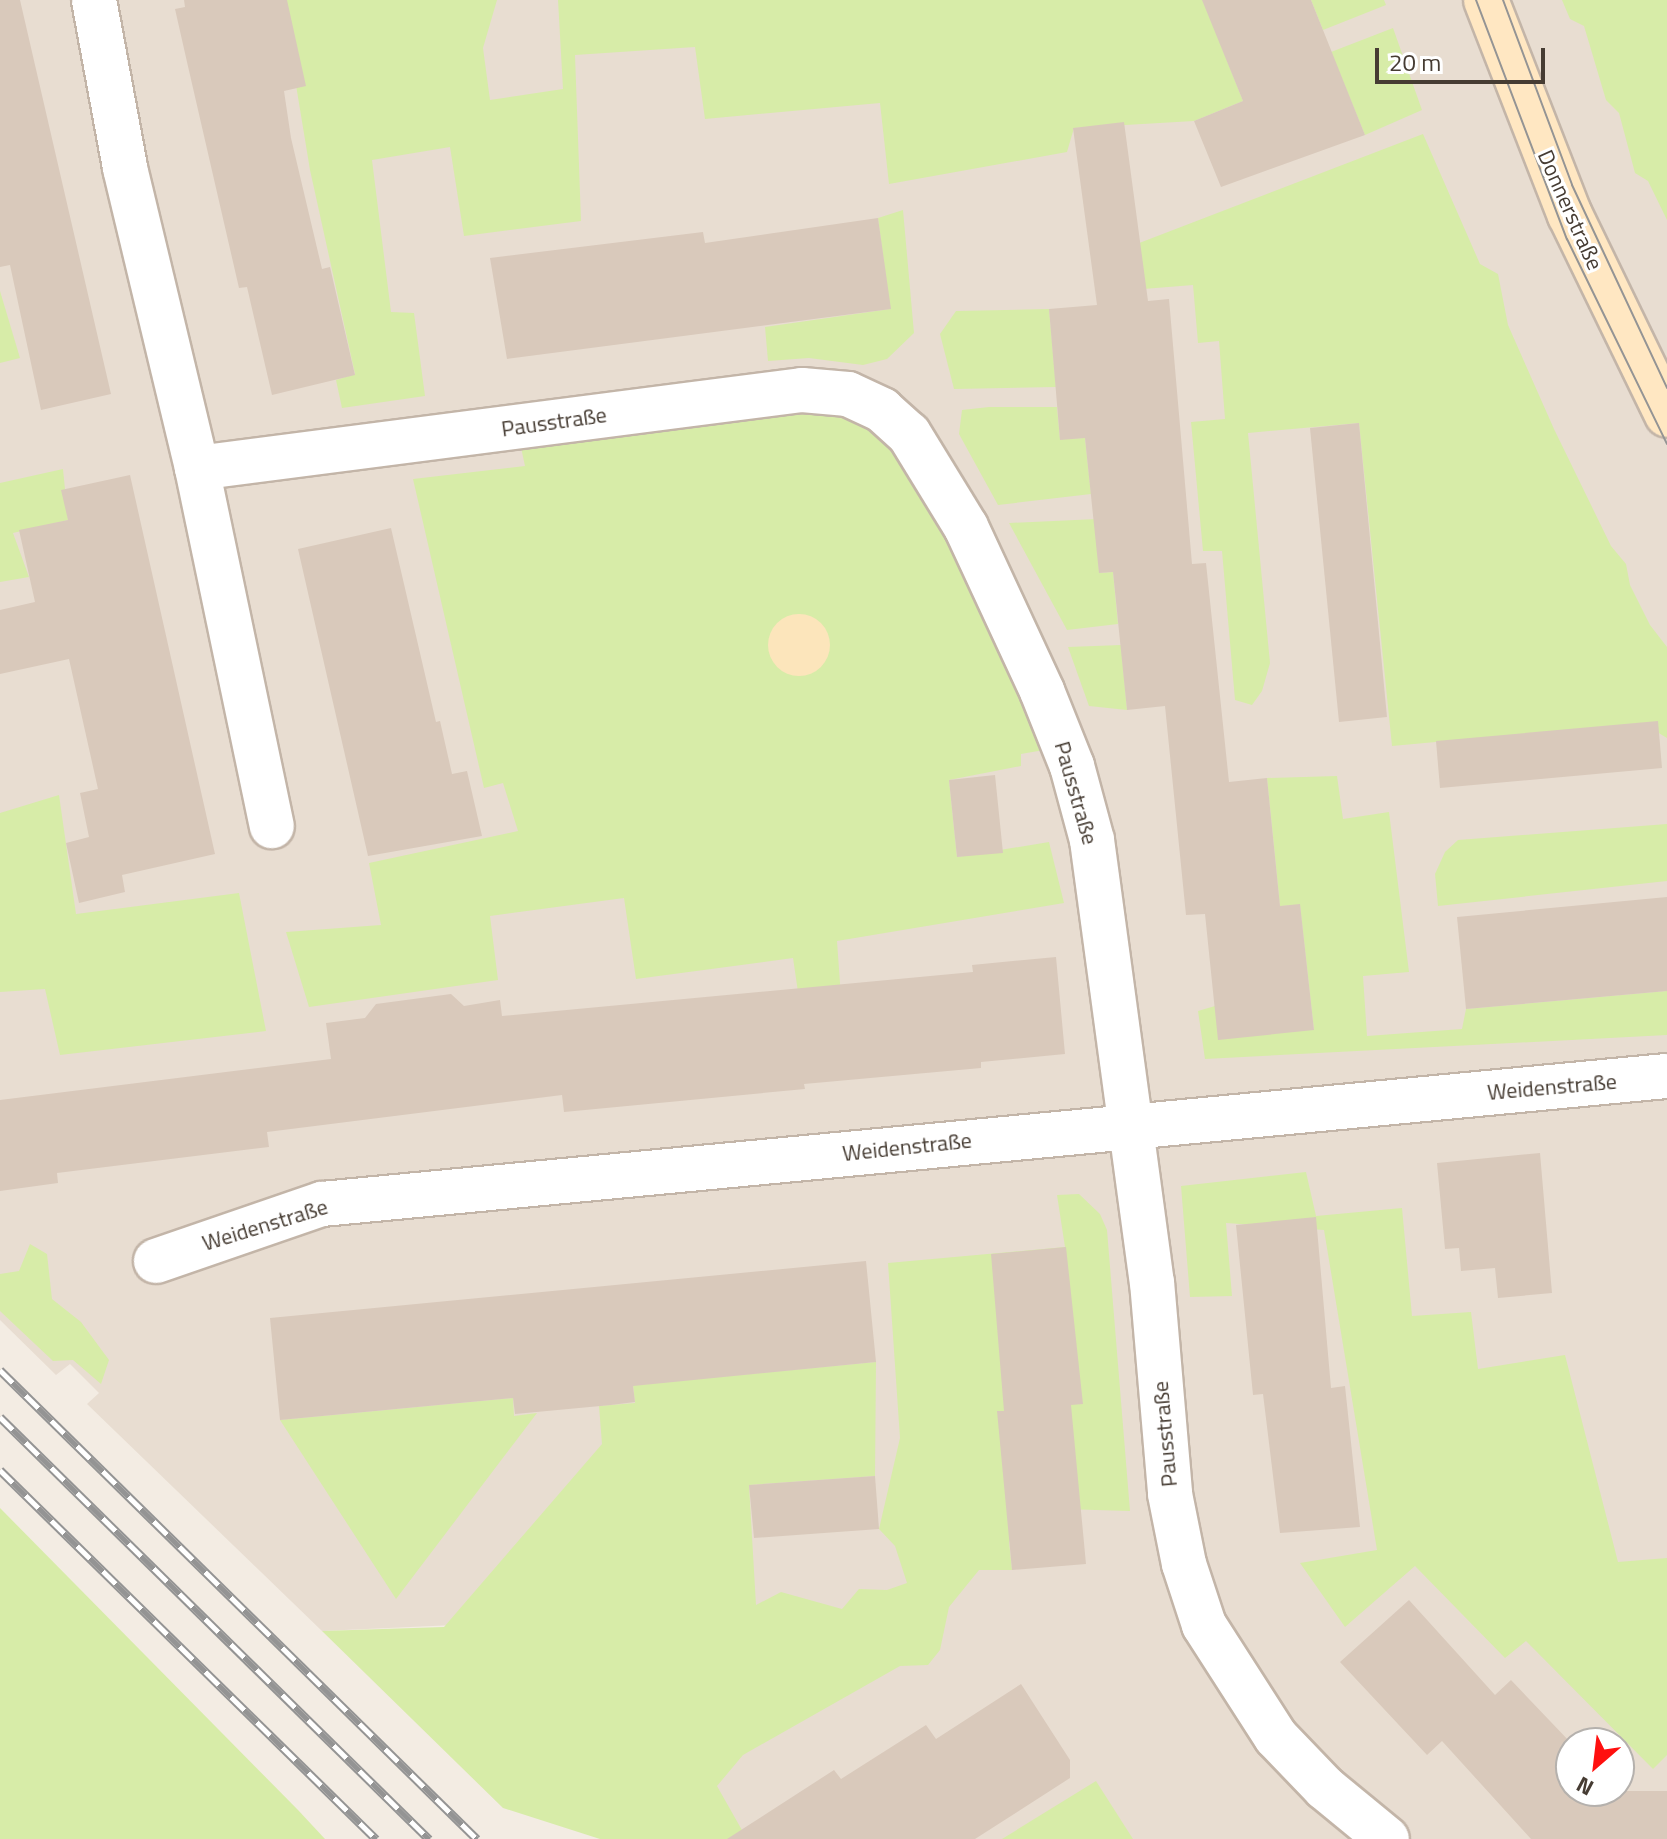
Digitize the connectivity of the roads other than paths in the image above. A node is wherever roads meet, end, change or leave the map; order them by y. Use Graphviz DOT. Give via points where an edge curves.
graph roads {
  1 [pos="94,0"];
  2 [pos="1486,0"];
  3 [pos="1667,415"];
  4 [pos="197,468"];
  5 [pos="272,826"];
  6 [pos="1667,1076"];
  7 [pos="1129,1125"];
  8 [pos="156,1261"];
  9 [pos="1387,1839"];
  1 -- 4 [label="street" via="125,168"];
  2 -- 3 [label="main road, Donnerstraße" via="1570,215"];
  4 -- 5 [label="street"];
  4 -- 7 [label="street, Pausstraße" via="802,390 848,394 882,410 909,434 966,527 1072,766 1105,920"];
  6 -- 7 [label="street, Weidenstraße"];
  7 -- 8 [label="street, Weidenstraße" via="322,1204"];
  7 -- 9 [label="street, Pausstraße" via="1152,1282 1170,1494 1184,1564 1204,1625 1276,1737 1325,1788"];
}
